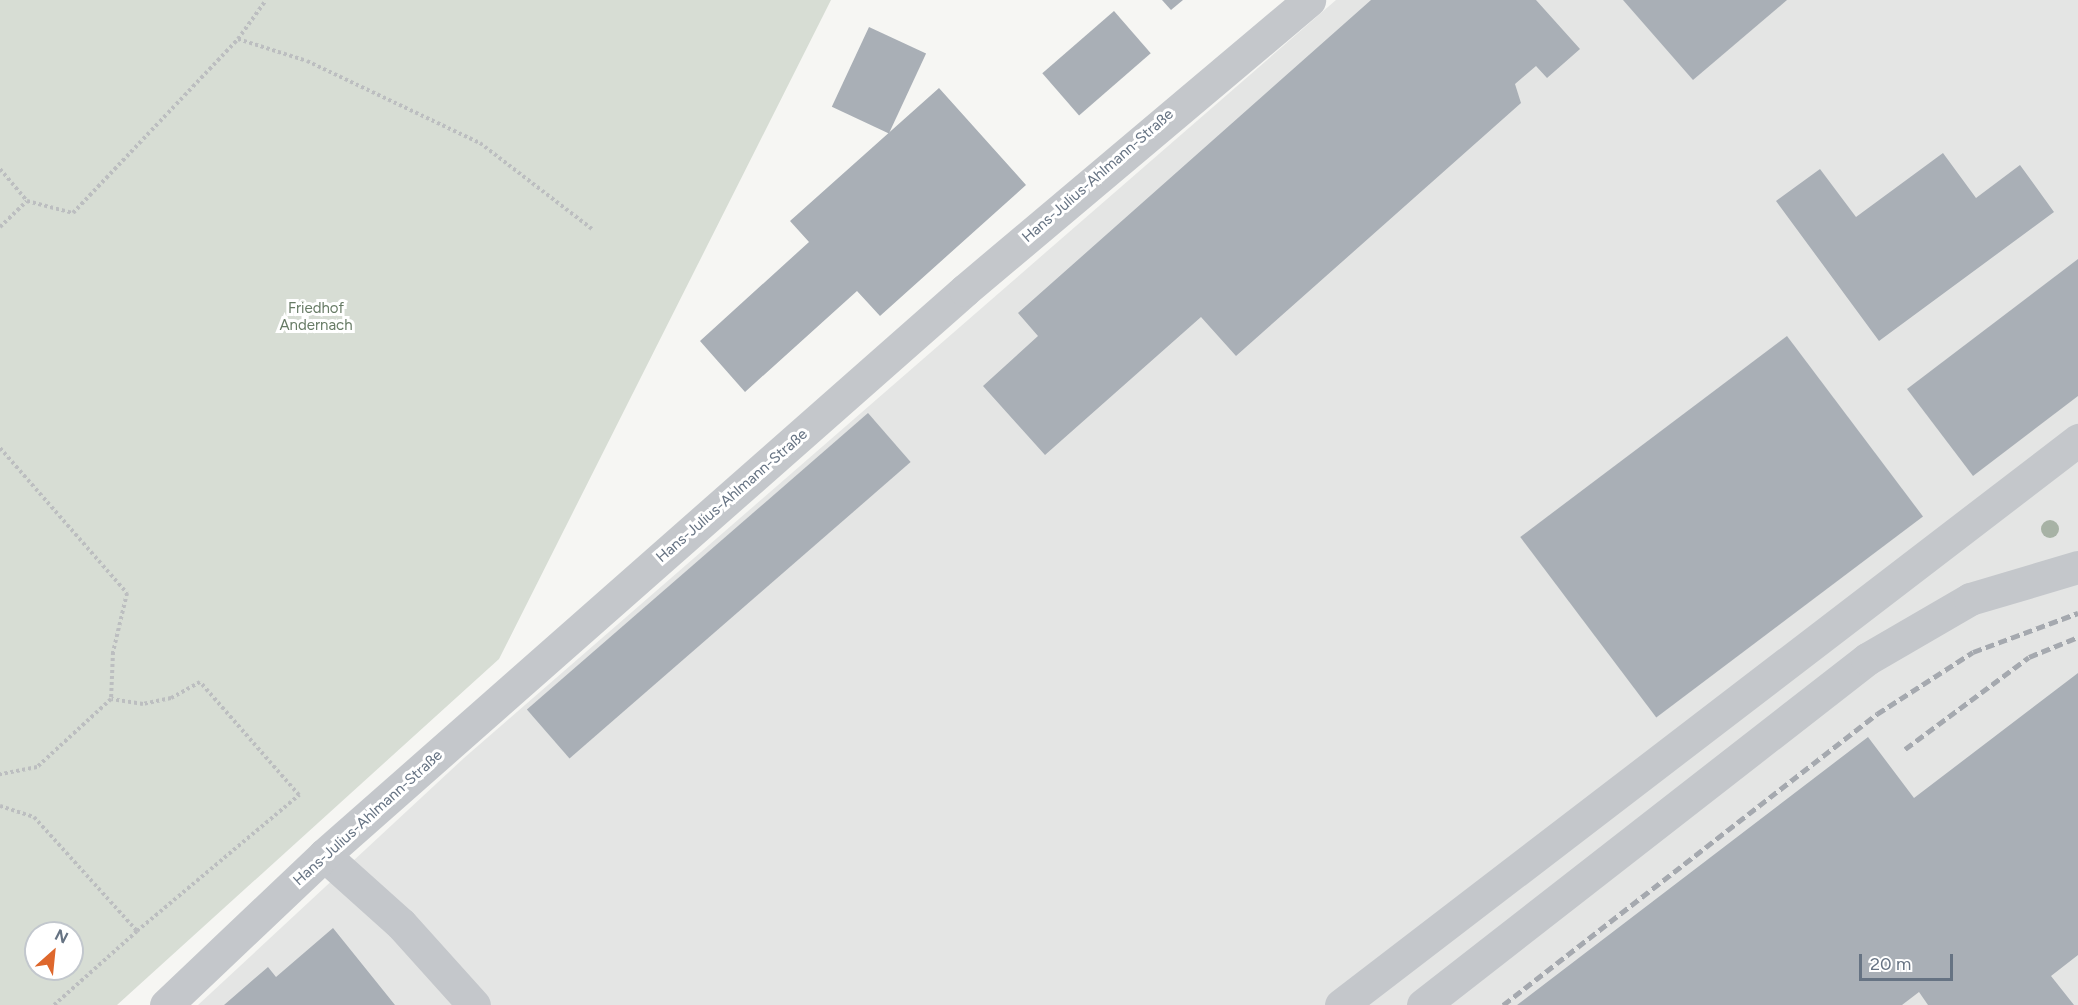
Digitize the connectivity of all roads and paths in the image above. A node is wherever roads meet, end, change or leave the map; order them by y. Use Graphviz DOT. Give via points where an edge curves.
graph roads {
  1 [pos="257,0"];
  2 [pos="266,0"];
  3 [pos="1309,0"];
  4 [pos="262,6"];
  5 [pos="238,39"];
  6 [pos="0,169"];
  7 [pos="27,201"];
  8 [pos="0,227"];
  9 [pos="592,229"];
  10 [pos="2078,440"];
  11 [pos="0,448"];
  12 [pos="2078,567"];
  13 [pos="111,699"];
  14 [pos="0,774"];
  15 [pos="0,806"];
  16 [pos="324,855"];
  17 [pos="137,931"];
  18 [pos="54,1005"];
  19 [pos="166,1005"];
  20 [pos="474,1005"];
  21 [pos="1341,1005"];
  22 [pos="1423,1005"];
  1 -- 4 [label="path"];
  2 -- 4 [label="path"];
  3 -- 16 [label="street, Hans-Julius-Ahlmann-Straße" via="964,290"];
  4 -- 5 [label="path"];
  5 -- 7 [label="path" via="73,213"];
  5 -- 9 [label="path" via="307,61 459,132 532,178"];
  6 -- 7 [label="path"];
  7 -- 8 [label="path"];
  10 -- 21 [label="street"];
  11 -- 13 [label="path" via="128,593 112,652"];
  12 -- 22 [label="street" via="1970,599 1867,659"];
  13 -- 14 [label="path" via="37,767"];
  13 -- 17 [label="path" via="142,704 171,698 200,682 299,795"];
  15 -- 17 [label="path" via="34,817"];
  16 -- 19 [label="street, Hans-Julius-Ahlmann-Straße"];
  16 -- 20 [label="street" via="401,924"];
  17 -- 18 [label="path"];
}
